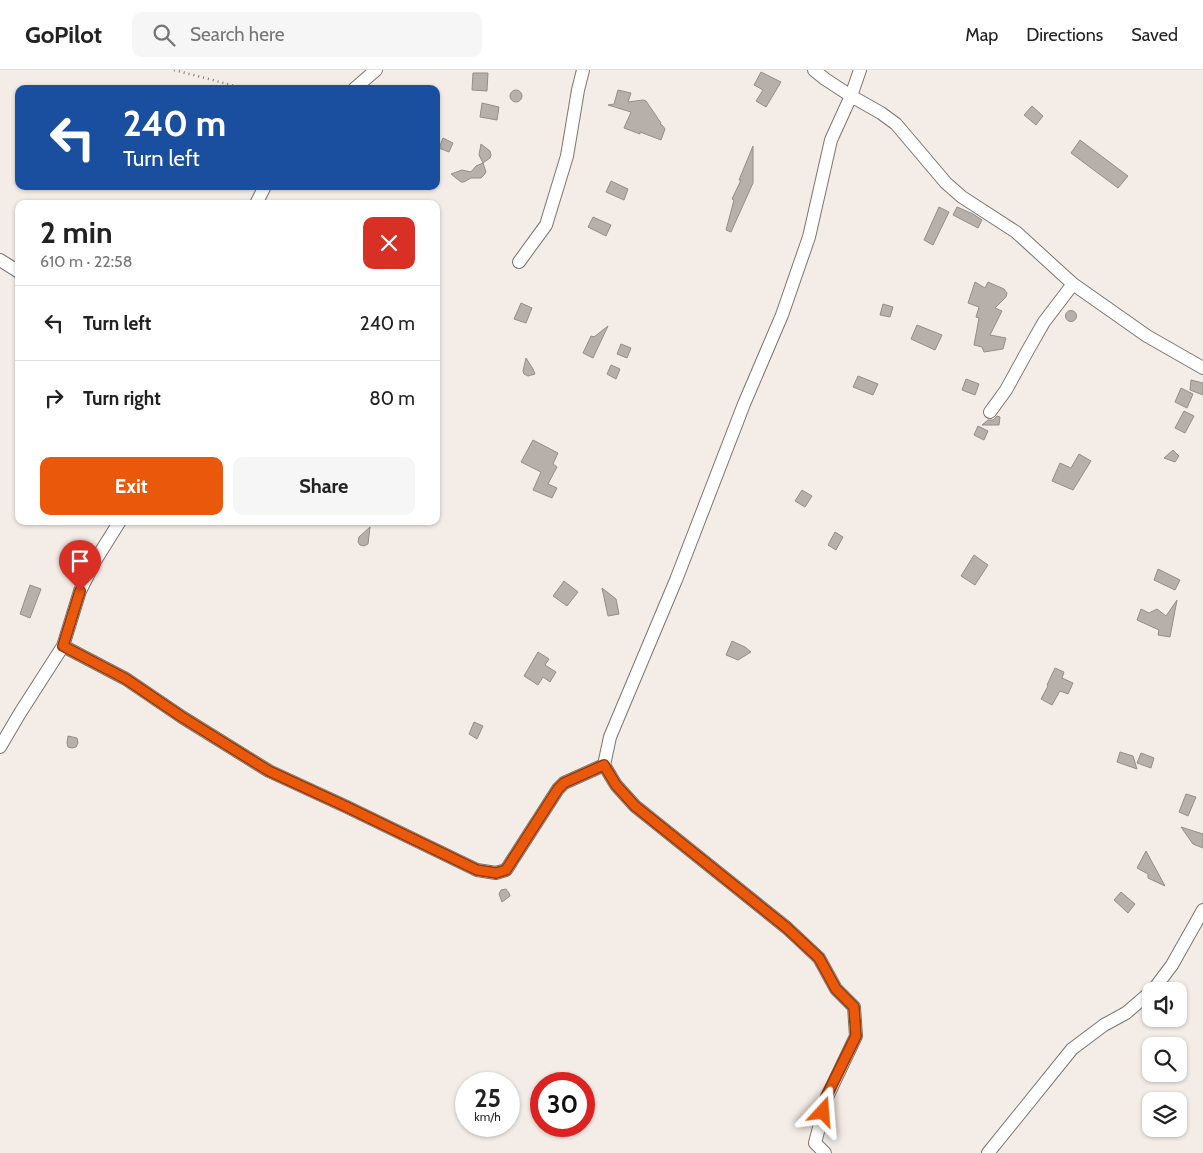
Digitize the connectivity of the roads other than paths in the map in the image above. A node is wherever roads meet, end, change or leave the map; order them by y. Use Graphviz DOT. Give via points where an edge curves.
graph roads {
  1 [pos="376,70"];
  2 [pos="584,70"];
  3 [pos="814,70"];
  4 [pos="860,70"];
  5 [pos="359,85"];
  6 [pos="851,96"];
  7 [pos="0,260"];
  8 [pos="519,262"];
  9 [pos="15,269"];
  10 [pos="1073,284"];
  11 [pos="1203,368"];
  12 [pos="990,412"];
  13 [pos="118,525"];
  14 [pos="63,646"];
  15 [pos="0,747"];
  16 [pos="604,765"];
  17 [pos="1203,910"];
  18 [pos="825,1153"];
  19 [pos="988,1153"];
  1 -- 5 [label="street"];
  2 -- 8 [label="street" via="567,156 546,226"];
  3 -- 6 [label="street"];
  4 -- 6 [label="street"];
  6 -- 10 [label="street" via="896,124 946,183 1016,232"];
  6 -- 16 [label="street" via="831,140 809,236 782,315 610,737"];
  7 -- 9 [label="street"];
  10 -- 11 [label="street" via="1147,336"];
  10 -- 12 [label="street" via="1044,322"];
  13 -- 14 [label="street" via="80,591"];
  14 -- 15 [label="street"];
  14 -- 16 [label="street" via="126,679 269,771 477,870 496,873 506,870 558,789 564,783"];
  16 -- 18 [label="street" via="635,806 787,928 819,958 836,989 854,1007 856,1036 826,1097 815,1143"];
  17 -- 19 [label="street" via="1154,989 1126,1013 1072,1049"];
}
